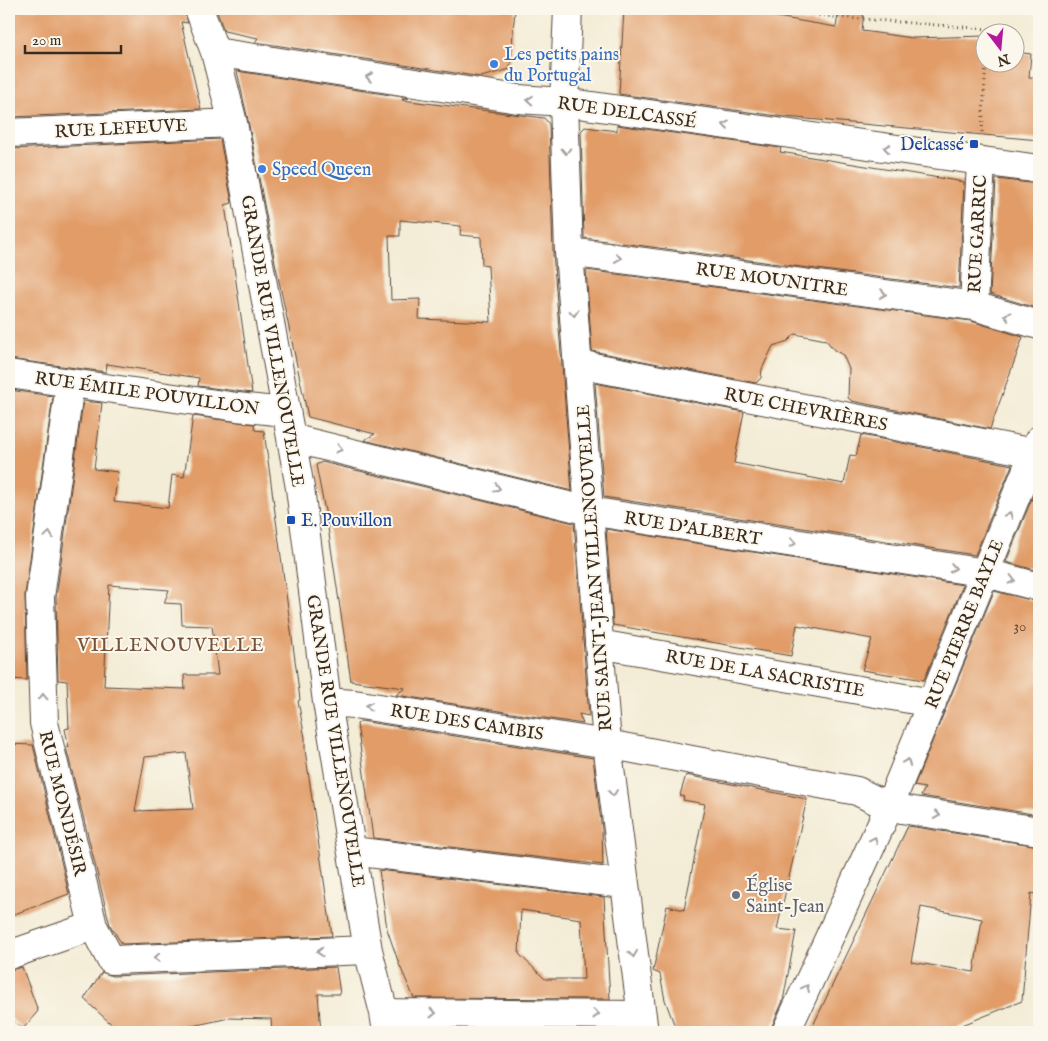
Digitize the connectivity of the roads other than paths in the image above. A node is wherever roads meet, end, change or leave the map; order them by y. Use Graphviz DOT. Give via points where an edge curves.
graph roads {
  1 [pos="199,9"];
  2 [pos="568,9"];
  3 [pos="215,52"];
  4 [pos="564,102"];
  5 [pos="232,123"];
  6 [pos="9,133"];
  7 [pos="980,161"];
  8 [pos="1039,169"];
  9 [pos="569,252"];
  10 [pos="974,306"];
  11 [pos="1039,325"];
  12 [pos="578,364"];
  13 [pos="9,374"];
  14 [pos="70,384"];
  15 [pos="285,412"];
  16 [pos="291,438"];
  17 [pos="1037,447"];
  18 [pos="589,511"];
  19 [pos="986,573"];
  20 [pos="1039,587"];
  21 [pos="599,644"];
  22 [pos="327,702"];
  23 [pos="932,703"];
  24 [pos="607,744"];
  25 [pos="889,807"];
  26 [pos="1039,831"];
  27 [pos="352,851"];
  28 [pos="624,884"];
  29 [pos="93,926"];
  30 [pos="368,950"];
  31 [pos="9,955"];
  32 [pos="386,1023"];
  33 [pos="643,1024"];
  34 [pos="786,1032"];
  1 -- 3 [label="street, GRANDE RUE VILLENOUVELLE"];
  2 -- 4 [label="street, RUE SAINT-JEAN VILLENOUVELLE"];
  4 -- 3 [label="street, RUE DELCASSÉ, one-way" via="508,98"];
  3 -- 5 [label="street, GRANDE RUE VILLENOUVELLE"];
  7 -- 4 [label="street, RUE DELCASSÉ, one-way"];
  4 -- 9 [label="street, RUE SAINT-JEAN VILLENOUVELLE, one-way"];
  5 -- 6 [label="street, RUE LEFEUVE"];
  5 -- 15 [label="street, GRANDE RUE VILLENOUVELLE"];
  7 -- 8 [label="street, RUE DELCASSÉ"];
  7 -- 10 [label="street, RUE GARRIC"];
  9 -- 10 [label="street, RUE MOUNITRE, one-way"];
  9 -- 12 [label="street, RUE SAINT-JEAN VILLENOUVELLE, one-way"];
  11 -- 10 [label="street, RUE MOUNITRE, one-way"];
  12 -- 17 [label="street, RUE CHEVRIÈRES"];
  12 -- 18 [label="street, RUE SAINT-JEAN VILLENOUVELLE"];
  13 -- 14 [label="street, RUE ÉMILE POUVILLON"];
  14 -- 15 [label="street, RUE ÉMILE POUVILLON"];
  29 -- 14 [label="street, RUE MONDÉSIR, one-way" via="44,723 40,597"];
  15 -- 16 [label="street, GRANDE RUE VILLENOUVELLE"];
  16 -- 18 [label="street, RUE D'ALBERT, one-way"];
  16 -- 22 [label="street, GRANDE RUE VILLENOUVELLE"];
  19 -- 17 [label="street, RUE PIERRE BAYLE, one-way"];
  18 -- 19 [label="street, RUE D'ALBERT, one-way"];
  18 -- 21 [label="street, RUE SAINT-JEAN VILLENOUVELLE"];
  19 -- 20 [label="street, RUE D'ALBERT, one-way"];
  19 -- 23 [label="street, RUE PIERRE BAYLE"];
  21 -- 23 [label="street, RUE DE LA SACRISTIE"];
  21 -- 24 [label="street, RUE SAINT-JEAN VILLENOUVELLE"];
  24 -- 22 [label="street, RUE DES CAMBIS, one-way"];
  22 -- 27 [label="street, GRANDE RUE VILLENOUVELLE"];
  25 -- 23 [label="street, RUE PIERRE BAYLE, one-way"];
  24 -- 25 [label="street, RUE DES CAMBIS" via="857,791"];
  24 -- 28 [label="street, RUE SAINT-JEAN VILLENOUVELLE, one-way"];
  25 -- 26 [label="street, RUE DES CAMBIS, one-way"];
  34 -- 25 [label="street, RUE PIERRE BAYLE, one-way"];
  27 -- 28 [label="street"];
  27 -- 30 [label="street, GRANDE RUE VILLENOUVELLE"];
  28 -- 33 [label="street, RUE SAINT-JEAN VILLENOUVELLE, one-way"];
  30 -- 29 [label="street, RUE MONDÉSIR, one-way" via="111,960"];
  29 -- 31 [label="street"];
  30 -- 32 [label="street, GRANDE RUE VILLENOUVELLE"];
  32 -- 33 [label="street, one-way" via="525,1013"];
}
